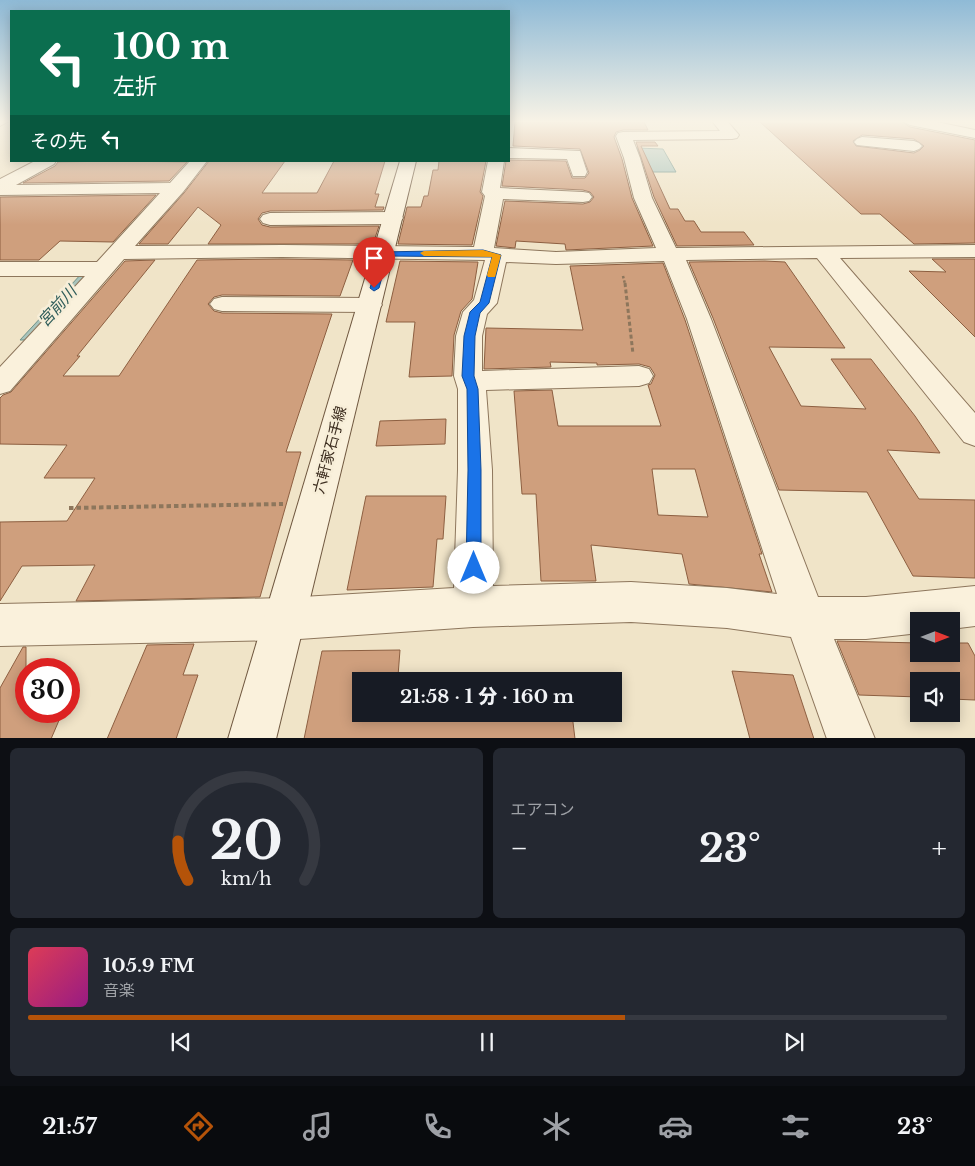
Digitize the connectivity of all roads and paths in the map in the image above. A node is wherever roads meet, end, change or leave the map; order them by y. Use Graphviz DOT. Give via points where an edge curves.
graph roads {
  1 [pos="574,155"];
  2 [pos="630,155"];
  3 [pos="46,162"];
  4 [pos="408,162"];
  5 [pos="496,162"];
  6 [pos="108,172"];
  7 [pos="579,172"];
  8 [pos="185,173"];
  9 [pos="23,174"];
  10 [pos="71,174"];
  11 [pos="0,188"];
  12 [pos="86,190"];
  13 [pos="494,193"];
  14 [pos="583,197"];
  15 [pos="393,218"];
  16 [pos="270,219"];
  17 [pos="135,234"];
  18 [pos="198,235"];
  19 [pos="974,252"];
  20 [pos="384,253"];
  21 [pos="824,253"];
  22 [pos="490,254"];
  23 [pos="671,254"];
  24 [pos="619,255"];
  25 [pos="110,261"];
  26 [pos="0,269"];
  27 [pos="222,304"];
  28 [pos="370,305"];
  29 [pos="639,376"];
  30 [pos="470,383"];
  31 [pos="0,384"];
  32 [pos="975,434"];
  33 [pos="315,504"];
  34 [pos="69,508"];
  35 [pos="975,606"];
  36 [pos="473,607"];
  37 [pos="285,618"];
  38 [pos="805,618"];
  39 [pos="0,625"];
  40 [pos="252,738"];
  41 [pos="851,738"];
  1 -- 7 [label="street"];
  2 -- 23 [label="street" via="653,224"];
  3 -- 9 [label="street"];
  4 -- 15 [label="street, 六軒家石手線"];
  5 -- 13 [label="street" via="491,192"];
  6 -- 12 [label="street"];
  8 -- 12 [label="street"];
  8 -- 17 [label="street"];
  9 -- 10 [label="street"];
  9 -- 11 [label="street"];
  11 -- 12 [label="street"];
  13 -- 14 [label="street"];
  13 -- 22 [label="street"];
  15 -- 16 [label="street"];
  15 -- 20 [label="street, 六軒家石手線"];
  17 -- 18 [label="street"];
  17 -- 25 [label="street"];
  19 -- 21 [label="street"];
  20 -- 22 [label="street"];
  20 -- 25 [label="street" via="282,251"];
  20 -- 28 [label="street, 六軒家石手線"];
  21 -- 23 [label="street"];
  21 -- 32 [label="street"];
  22 -- 24 [label="street" via="512,258"];
  22 -- 30 [label="street" via="484,303 475,312 470,327"];
  23 -- 24 [label="street"];
  23 -- 38 [label="street" via="699,319"];
  24 -- 29 [label="path" via="627,291 631,346"];
  25 -- 26 [label="street"];
  25 -- 31 [label="street"];
  27 -- 28 [label="street"];
  28 -- 33 [label="street, 六軒家石手線"];
  29 -- 30 [label="street"];
  30 -- 36 [label="street" via="475,470"];
  33 -- 34 [label="path"];
  33 -- 37 [label="street, 六軒家石手線"];
  35 -- 38 [label="street" via="866,618"];
  36 -- 37 [label="street"];
  36 -- 38 [label="street" via="631,602 727,608"];
  37 -- 39 [label="street"];
  37 -- 40 [label="street, 六軒家石手線"];
  38 -- 41 [label="street"];
}
